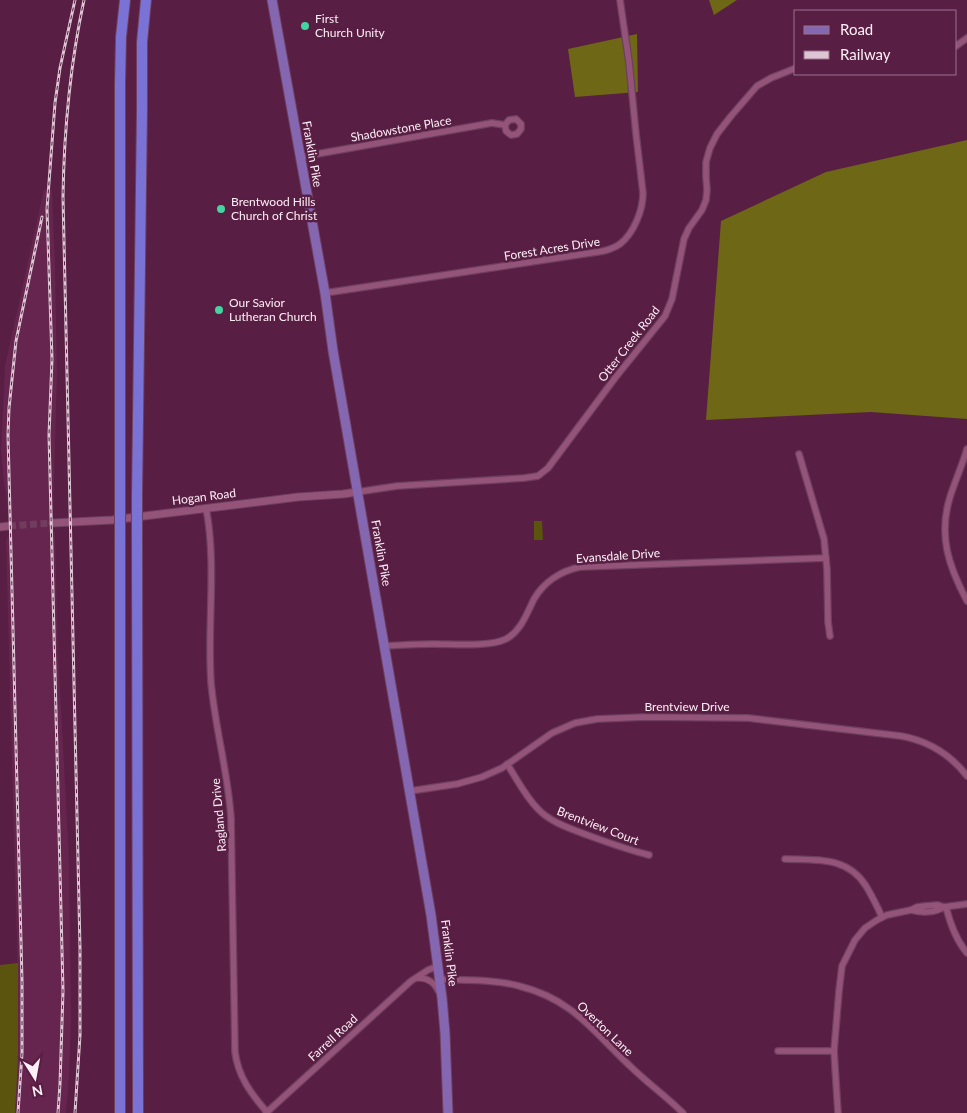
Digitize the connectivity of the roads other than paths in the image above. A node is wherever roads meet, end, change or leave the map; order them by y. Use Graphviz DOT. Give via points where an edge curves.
graph roads {
  1 [pos="125,0"];
  2 [pos="146,0"];
  3 [pos="272,0"];
  4 [pos="620,0"];
  5 [pos="967,38"];
  6 [pos="957,45"];
  7 [pos="794,69"];
  8 [pos="506,125"];
  9 [pos="300,157"];
  10 [pos="325,293"];
  11 [pos="967,449"];
  12 [pos="799,454"];
  13 [pos="357,492"];
  14 [pos="206,508"];
  15 [pos="53,524"];
  16 [pos="9,526"];
  17 [pos="0,527"];
  18 [pos="826,558"];
  19 [pos="967,602"];
  20 [pos="830,636"];
  21 [pos="384,646"];
  22 [pos="507,764"];
  23 [pos="967,776"];
  24 [pos="410,791"];
  25 [pos="649,855"];
  26 [pos="785,859"];
  27 [pos="967,904"];
  28 [pos="945,907"];
  29 [pos="882,917"];
  30 [pos="967,953"];
  31 [pos="438,966"];
  32 [pos="415,978"];
  33 [pos="440,979"];
  34 [pos="442,997"];
  35 [pos="778,1051"];
  36 [pos="834,1051"];
  37 [pos="267,1112"];
  38 [pos="120,1113"];
  39 [pos="138,1113"];
  40 [pos="448,1113"];
  41 [pos="683,1113"];
  42 [pos="838,1113"];
  1 -- 38 [label="highway, bridge" via="120,84"];
  2 -- 39 [label="highway, bridge" via="142,42 137,496"];
  3 -- 9 [label="main road, Franklin Pike"];
  4 -- 10 [label="street, Forest Acres Drive" via="643,193 638,218 622,242 609,250"];
  5 -- 6 [label="street"];
  7 -- 13 [label="street, Otter Creek Road" via="757,86 716,134 706,162 706,200 684,238 672,299 665,316 545,472 524,478 397,486"];
  8 -- 9 [label="street, Shadowstone Place" via="492,124"];
  9 -- 10 [label="main road, Franklin Pike"];
  10 -- 13 [label="main road, Franklin Pike"];
  11 -- 19 [label="street" via="950,498 944,528 949,561"];
  12 -- 18 [label="street" via="823,532"];
  13 -- 14 [label="street, Hogan Road"];
  13 -- 21 [label="main road, Franklin Pike"];
  14 -- 15 [label="street, Hogan Road"];
  14 -- 37 [label="street, Ragland Drive" via="211,554 212,684 231,813 235,1052 244,1081"];
  16 -- 17 [label="street"];
  18 -- 20 [label="street"];
  18 -- 21 [label="street, Evansdale Drive" via="580,566 547,583 518,629 502,641"];
  21 -- 24 [label="main road, Franklin Pike"];
  22 -- 23 [label="street, Brentview Drive" via="552,733 590,720 728,717 917,739 934,746"];
  22 -- 24 [label="street, Brentview Drive" via="465,782"];
  22 -- 25 [label="street, Brentview Court" via="531,801 546,816 581,832"];
  24 -- 31 [label="main road, Franklin Pike"];
  26 -- 29 [label="street" via="826,861 848,868 866,885"];
  27 -- 28 [label="street"];
  28 -- 29 [label="street"];
  28 -- 30 [label="street" via="955,934"];
  29 -- 36 [label="street" via="860,933 842,966"];
  31 -- 32 [label="street, Farrell Road"];
  31 -- 33 [label="main road, Franklin Pike"];
  32 -- 34 [label="street" via="433,983"];
  32 -- 37 [label="street, Farrell Road"];
  33 -- 34 [label="main road, Franklin Pike"];
  33 -- 41 [label="street, Overton Lane" via="506,983 533,990 563,1004"];
  34 -- 40 [label="main road, Franklin Pike"];
  35 -- 36 [label="street"];
  36 -- 42 [label="street"];
}
